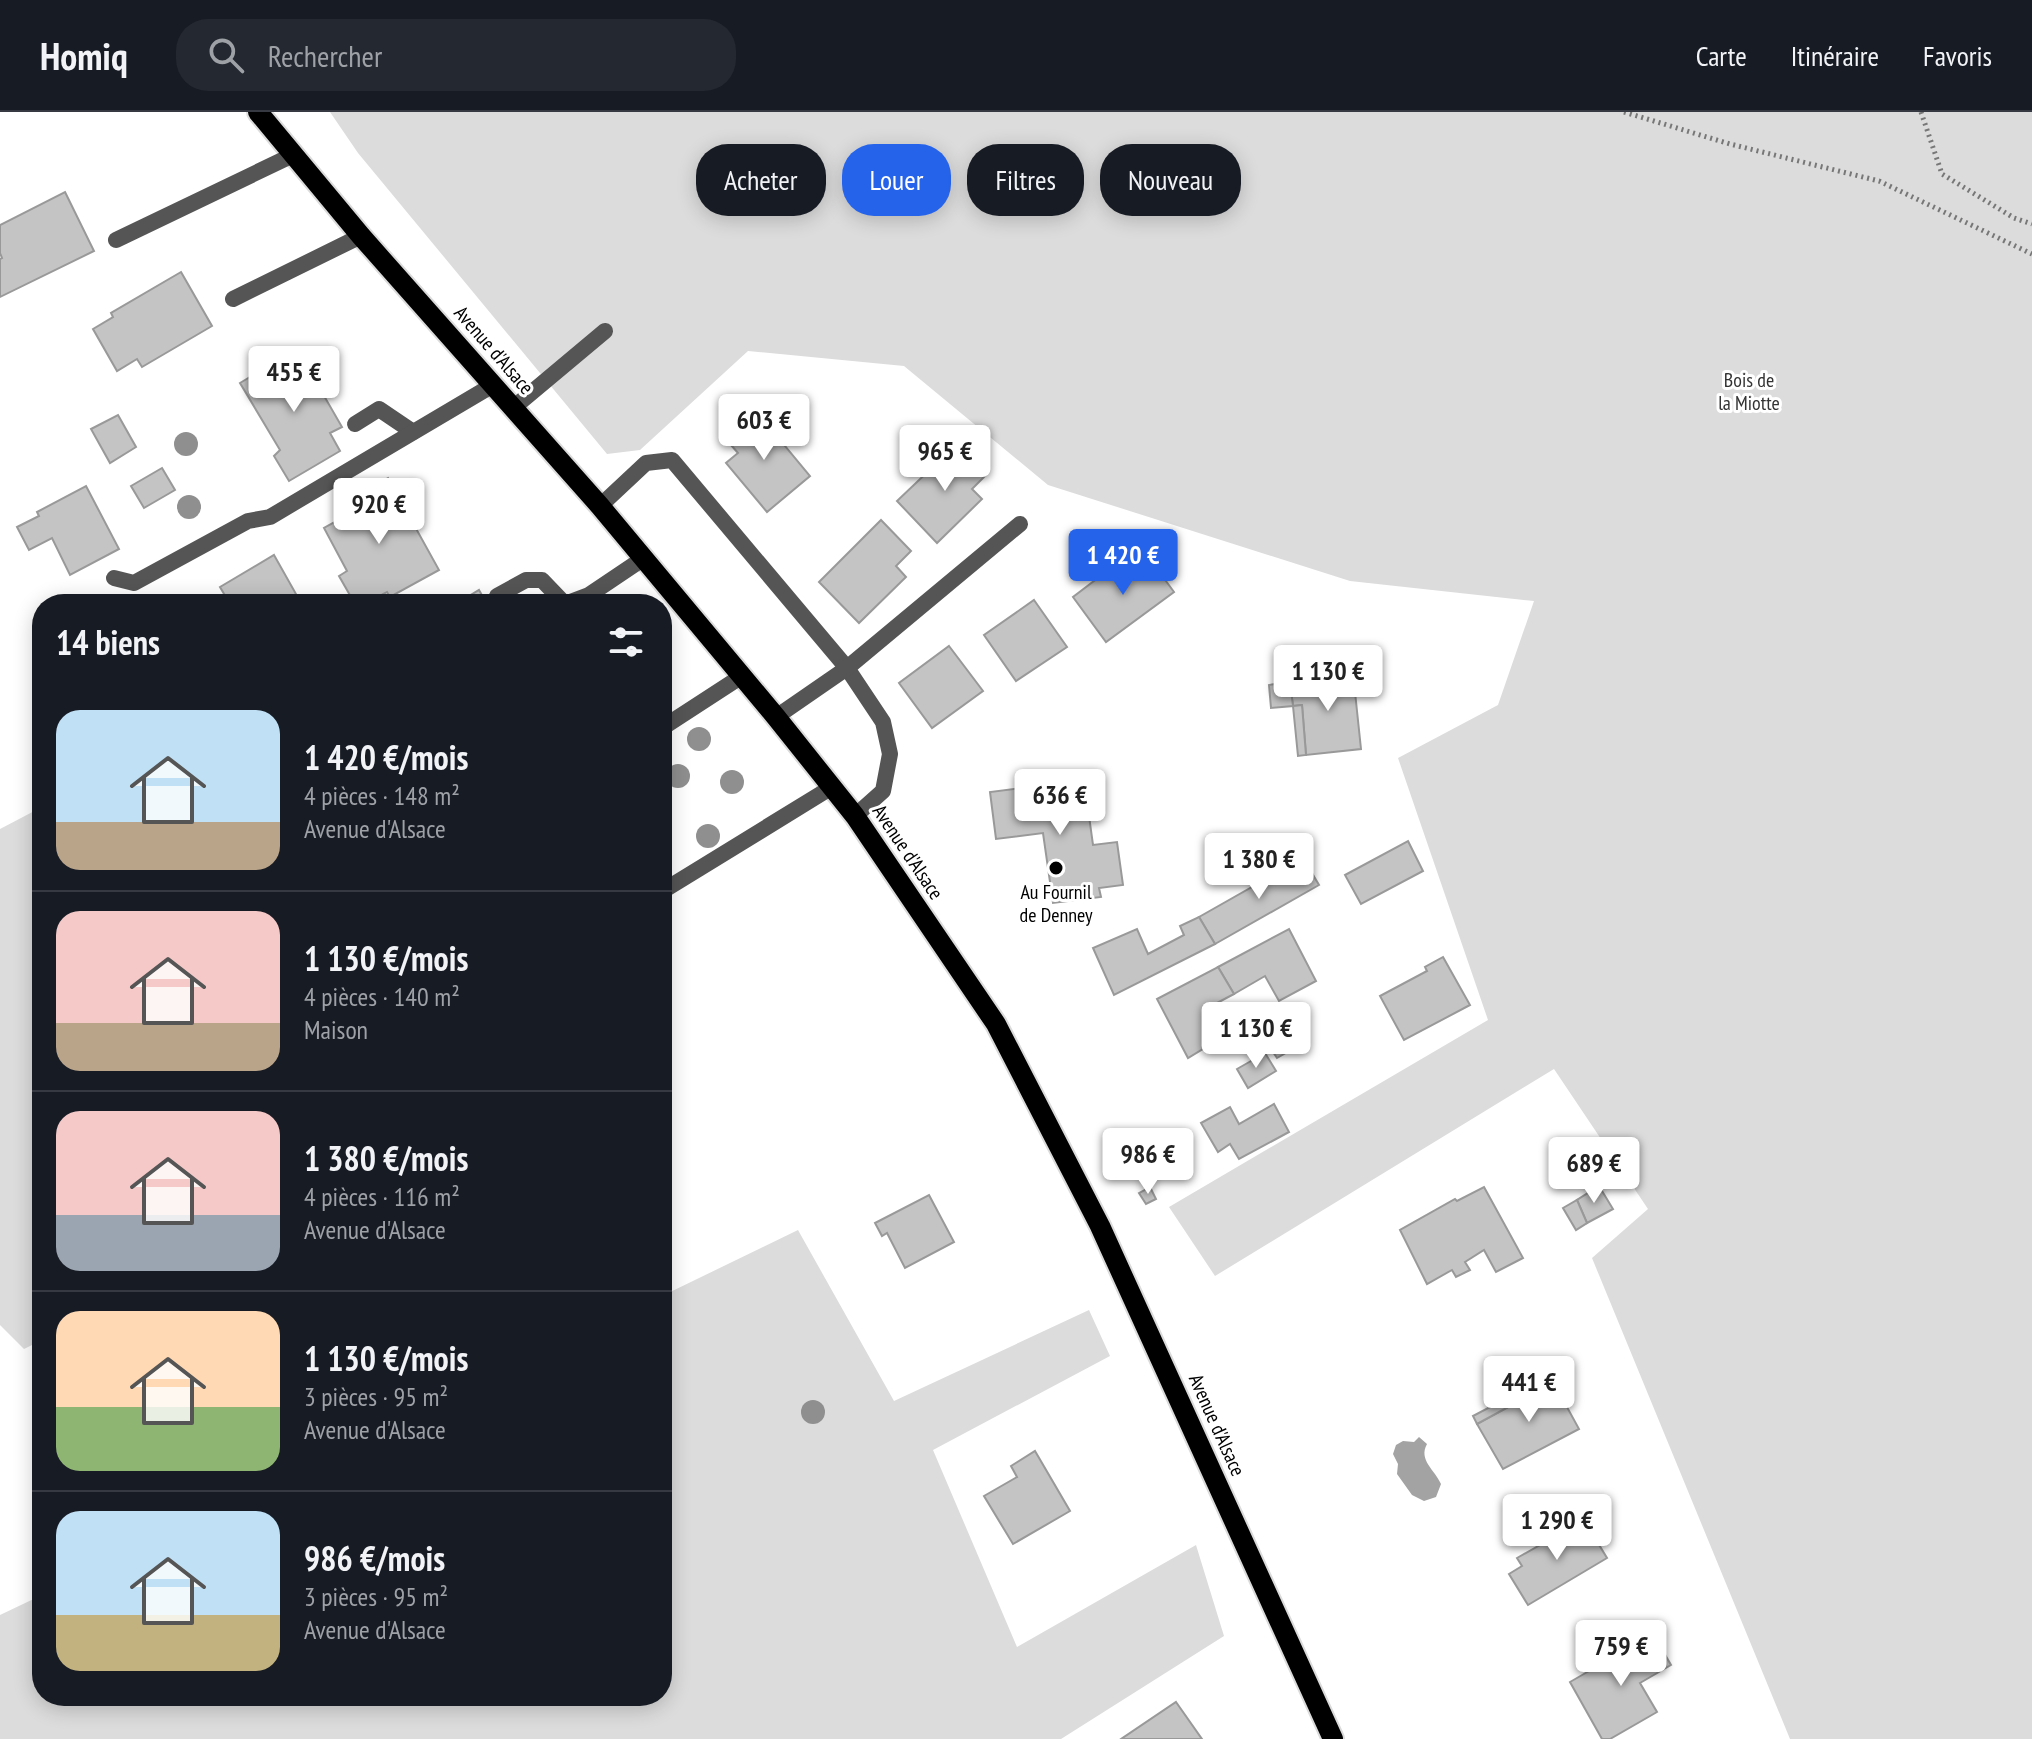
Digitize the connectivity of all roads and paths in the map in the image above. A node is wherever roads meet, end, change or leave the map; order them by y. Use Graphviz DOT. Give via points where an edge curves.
graph roads {
  1 [pos="258,112"];
  2 [pos="1624,112"];
  3 [pos="1921,112"];
  4 [pos="293,155"];
  5 [pos="2032,224"];
  6 [pos="361,236"];
  7 [pos="116,240"];
  8 [pos="2032,254"];
  9 [pos="233,299"];
  10 [pos="605,331"];
  11 [pos="493,385"];
  12 [pos="513,408"];
  13 [pos="355,424"];
  14 [pos="413,432"];
  15 [pos="600,506"];
  16 [pos="1020,524"];
  17 [pos="644,558"];
  18 [pos="114,578"];
  19 [pos="501,594"];
  20 [pos="555,594"];
  21 [pos="590,594"];
  22 [pos="847,668"];
  23 [pos="742,676"];
  24 [pos="776,717"];
  25 [pos="672,722"];
  26 [pos="832,787"];
  27 [pos="855,816"];
  28 [pos="672,885"];
  29 [pos="1333,1739"];
  1 -- 4 [label="main road, Avenue d'Alsace"];
  2 -- 8 [label="path" via="1879,181"];
  3 -- 5 [label="path" via="1942,174"];
  4 -- 6 [label="main road, Avenue d'Alsace"];
  4 -- 7 [label="lane"];
  6 -- 9 [label="lane"];
  6 -- 11 [label="main road, Avenue d'Alsace"];
  10 -- 12 [label="lane"];
  11 -- 12 [label="main road, Avenue d'Alsace"];
  11 -- 14 [label="lane"];
  12 -- 15 [label="main road, Avenue d'Alsace"];
  13 -- 14 [label="lane" via="379,409"];
  14 -- 18 [label="lane" via="270,517 248,521 134,583"];
  15 -- 17 [label="main road, Avenue d'Alsace"];
  15 -- 22 [label="lane" via="646,463 672,460"];
  16 -- 22 [label="lane"];
  17 -- 21 [label="lane"];
  17 -- 23 [label="main road, Avenue d'Alsace"];
  19 -- 20 [label="lane" via="526,580 542,580"];
  22 -- 24 [label="lane"];
  22 -- 27 [label="lane" via="883,722 890,754 883,791"];
  23 -- 24 [label="main road, Avenue d'Alsace"];
  23 -- 25 [label="lane"];
  24 -- 26 [label="main road, Avenue d'Alsace"];
  26 -- 27 [label="main road, Avenue d'Alsace"];
  26 -- 28 [label="lane"];
  27 -- 29 [label="main road, Avenue d'Alsace" via="996,1024 1100,1226"];
}
